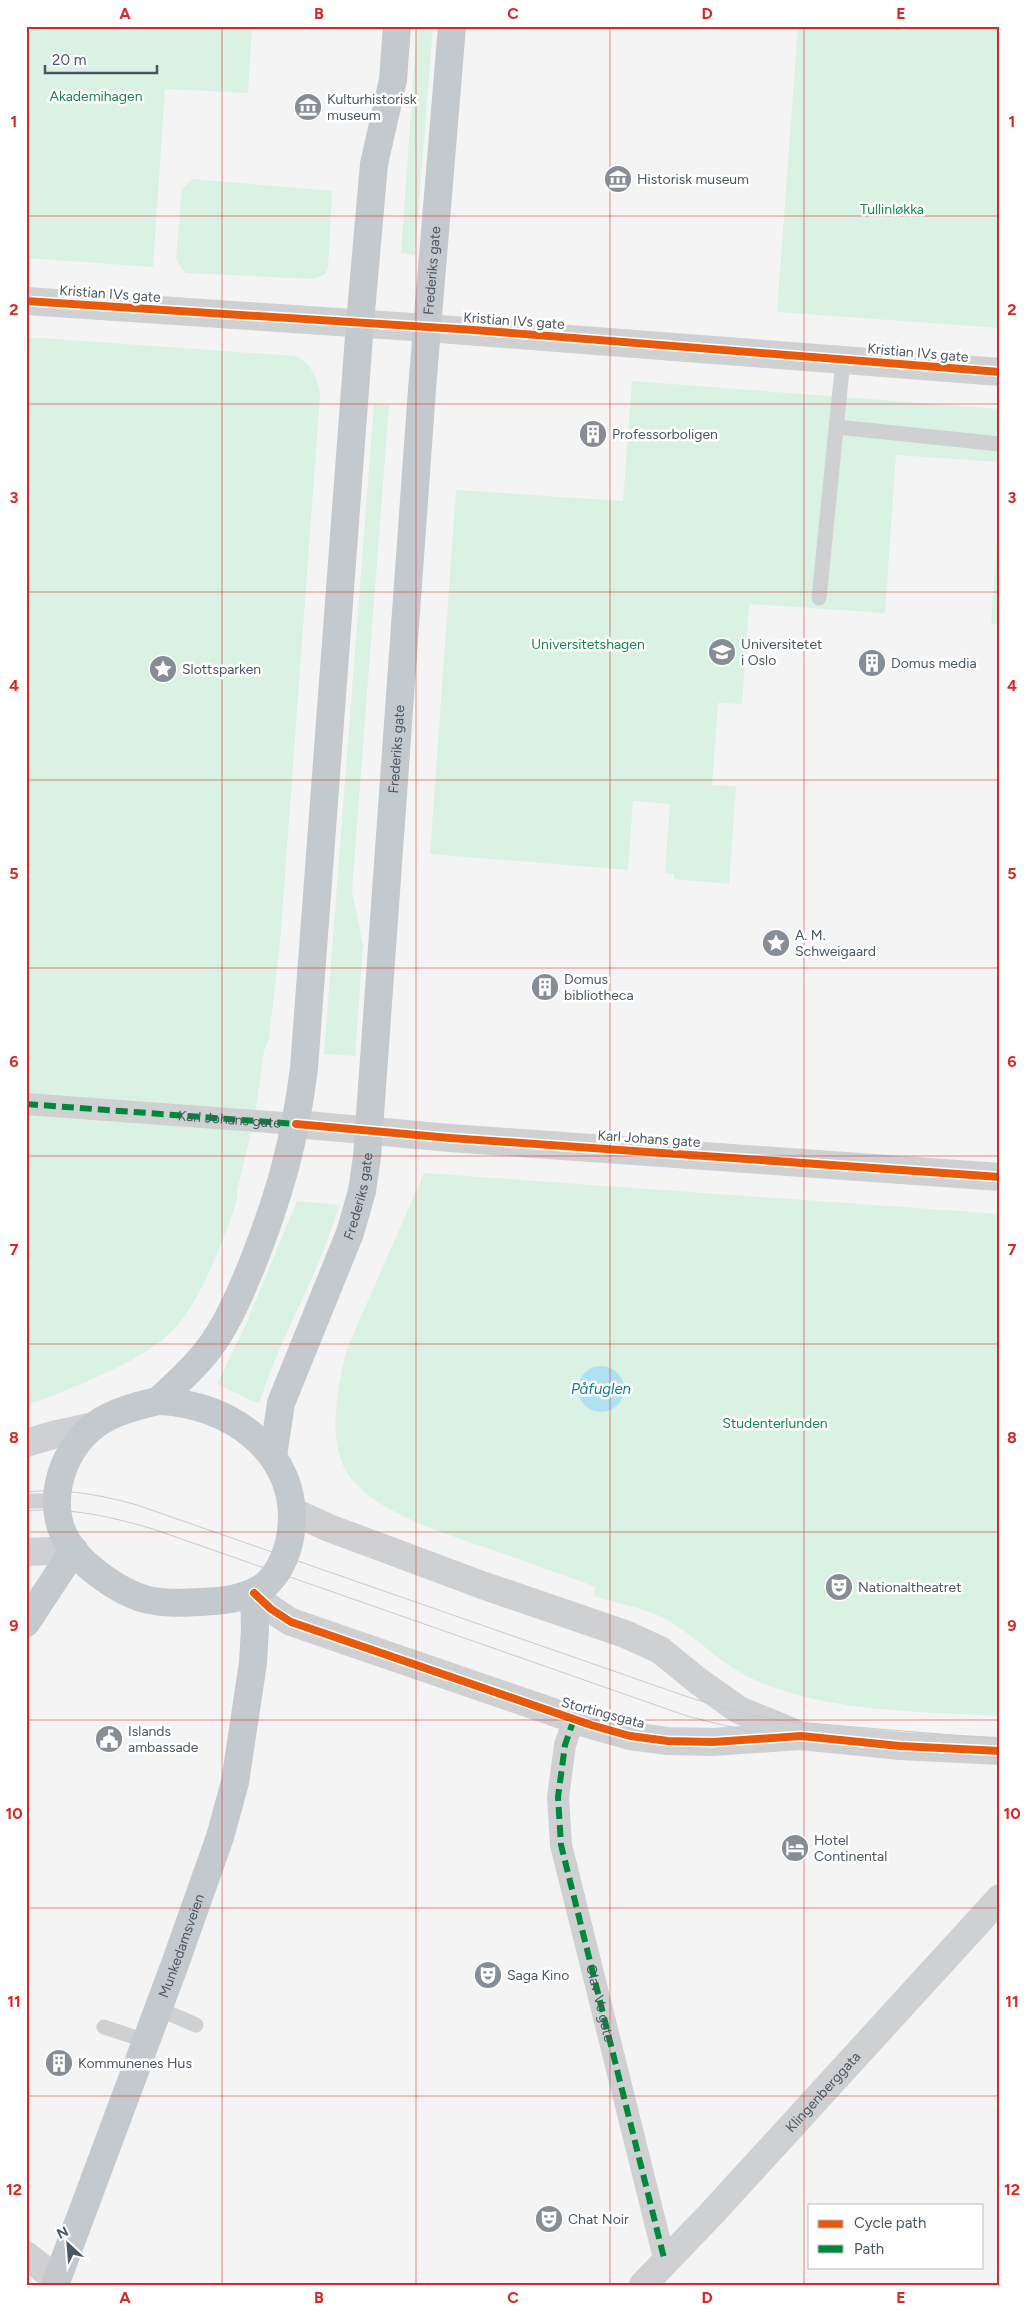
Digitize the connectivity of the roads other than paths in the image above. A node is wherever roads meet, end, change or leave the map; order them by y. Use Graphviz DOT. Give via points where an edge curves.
graph roads {
  1 [pos="398,26"];
  2 [pos="452,26"];
  3 [pos="26,301"];
  4 [pos="360,324"];
  5 [pos="427,328"];
  6 [pos="843,360"];
  7 [pos="1000,372"];
  8 [pos="837,427"];
  9 [pos="1000,444"];
  10 [pos="819,598"];
  11 [pos="26,1104"];
  12 [pos="296,1124"];
  13 [pos="370,1131"];
  14 [pos="1000,1177"];
  15 [pos="158,1401"];
  16 [pos="94,1426"];
  17 [pos="26,1443"];
  18 [pos="273,1456"];
  19 [pos="26,1501"];
  20 [pos="58,1501"];
  21 [pos="294,1512"];
  22 [pos="74,1550"];
  23 [pos="26,1552"];
  24 [pos="254,1593"];
  25 [pos="26,1623"];
  26 [pos="574,1719"];
  27 [pos="801,1736"];
  28 [pos="1000,1751"];
  29 [pos="1000,1898"];
  30 [pos="158,2010"];
  31 [pos="196,2025"];
  32 [pos="104,2027"];
  33 [pos="146,2041"];
  34 [pos="26,2255"];
  35 [pos="668,2273"];
  36 [pos="59,2283"];
  37 [pos="643,2285"];
  1 -- 4 [label="highway" via="393,80 374,164"];
  2 -- 5 [label="highway, Frederiks gate"];
  3 -- 4 [label="street, Kristian IVs gate"];
  4 -- 5 [label="street, Kristian IVs gate"];
  4 -- 12 [label="highway" via="304,1068"];
  5 -- 6 [label="street, Kristian IVs gate"];
  5 -- 13 [label="highway, Frederiks gate"];
  6 -- 7 [label="street, Kristian IVs gate"];
  6 -- 8 [label="lane"];
  8 -- 9 [label="lane"];
  8 -- 10 [label="lane"];
  11 -- 12 [label="street, Karl Johans gate"];
  12 -- 13 [label="street, Karl Johans gate"];
  12 -- 15 [label="highway" via="277,1199 232,1312 197,1364"];
  13 -- 14 [label="street, Karl Johans gate"];
  13 -- 18 [label="highway, Frederiks gate" via="359,1204 281,1403"];
  15 -- 16 [label="highway" via="123,1411"];
  15 -- 18 [label="highway" via="182,1402 227,1418 253,1434"];
  16 -- 17 [label="main road"];
  16 -- 20 [label="highway" via="73,1448 65,1464"];
  18 -- 21 [label="highway" via="291,1494"];
  19 -- 20 [label="lane"];
  20 -- 22 [label="highway" via="60,1523"];
  21 -- 24 [label="highway" via="290,1540 277,1573"];
  21 -- 27 [label="street, Stortingsgata" via="473,1582 625,1634 660,1650 739,1710"];
  22 -- 23 [label="main road"];
  22 -- 24 [label="highway" via="96,1571 141,1598 185,1603 231,1600"];
  22 -- 25 [label="highway"];
  24 -- 26 [label="street, Stortingsgata" via="270,1609 291,1622"];
  24 -- 30 [label="highway, Munkedamsveien" via="253,1663 235,1782 220,1837"];
  26 -- 27 [label="street, Stortingsgata" via="630,1736 668,1741 713,1742"];
  26 -- 35 [label="street, Olav Vs gate" via="565,1745 558,1797 561,1845"];
  27 -- 28 [label="street, Stortingsgata" via="900,1746"];
  29 -- 35 [label="street, Klingenberggata"];
  30 -- 31 [label="lane"];
  30 -- 33 [label="highway, Munkedamsveien"];
  32 -- 33 [label="lane"];
  33 -- 36 [label="highway, Munkedamsveien"];
  34 -- 36 [label="street"];
  35 -- 37 [label="street, Klingenberggata"];
}
